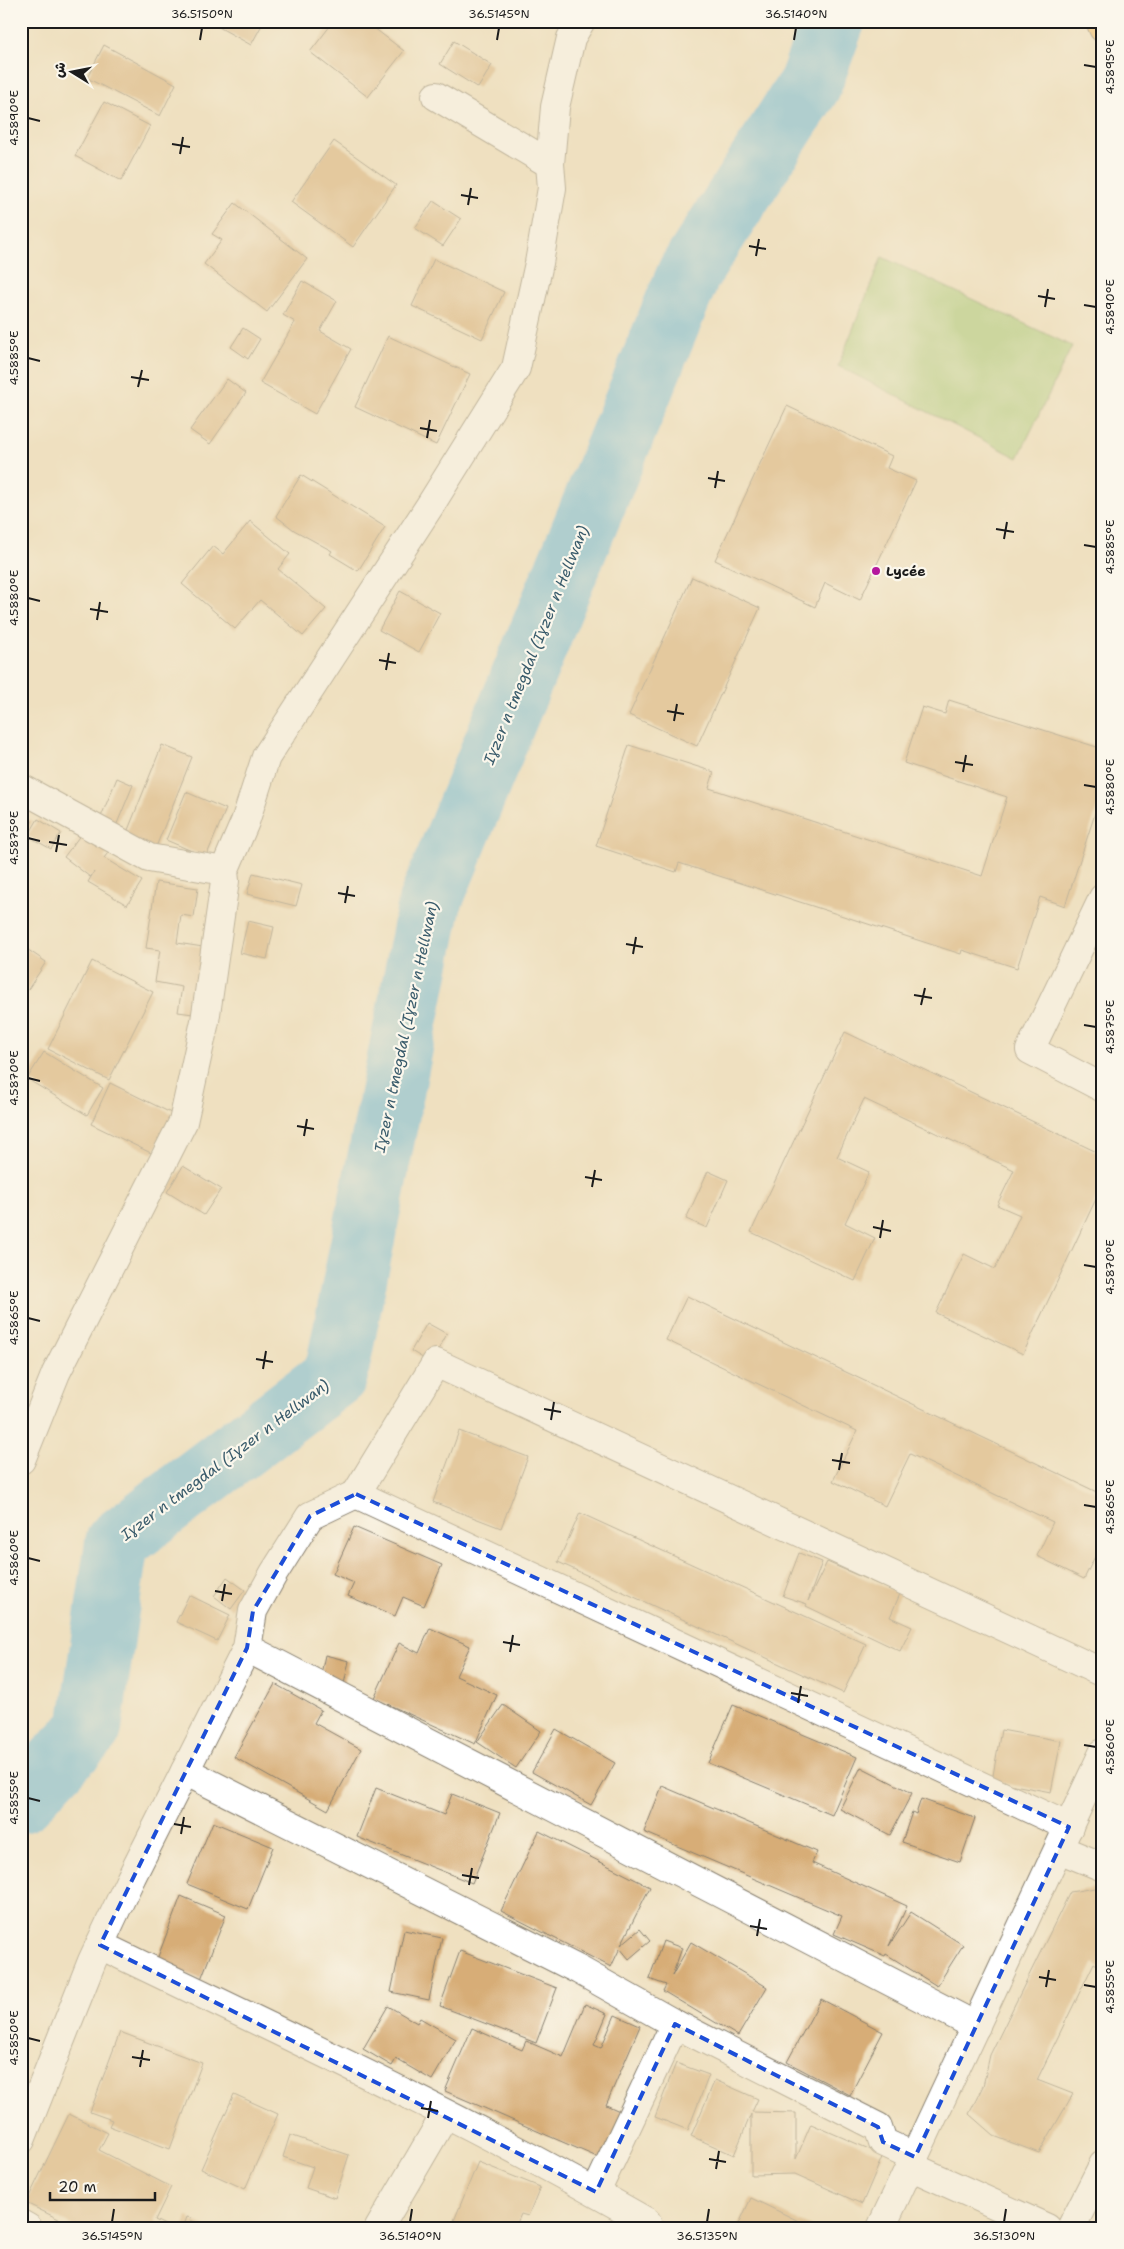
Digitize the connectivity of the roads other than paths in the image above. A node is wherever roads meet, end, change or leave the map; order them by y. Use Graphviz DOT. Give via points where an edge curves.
graph roads {
  1 [pos="580,21"];
  2 [pos="1100,21"];
  3 [pos="1103,28"];
  4 [pos="436,96"];
  5 [pos="550,164"];
  6 [pos="21,788"];
  7 [pos="224,871"];
  8 [pos="1103,898"];
  9 [pos="1103,1088"];
  10 [pos="21,1460"];
  11 [pos="356,1494"];
  12 [pos="247,1648"];
  13 [pos="1103,1673"];
  14 [pos="1103,1754"];
  15 [pos="185,1771"];
  16 [pos="1064,1838"];
  17 [pos="1103,1867"];
  18 [pos="100,1945"];
  19 [pos="674,2024"];
  20 [pos="976,2026"];
  21 [pos="445,2115"];
  22 [pos="21,2140"];
  23 [pos="912,2162"];
  24 [pos="1103,2165"];
  25 [pos="596,2192"];
  26 [pos="21,2224"];
  27 [pos="28,2228"];
  28 [pos="379,2228"];
  29 [pos="644,2228"];
  30 [pos="881,2228"];
  31 [pos="1048,2228"];
  32 [pos="1071,2228"];
  1 -- 5 [label="street" via="571,38 555,107"];
  2 -- 3 [label="main road"];
  4 -- 5 [label="street"];
  5 -- 7 [label="street" via="552,188 516,368 266,757 245,822"];
  6 -- 7 [label="street" via="149,858"];
  7 -- 10 [label="street" via="205,1021 183,1122 56,1373"];
  8 -- 9 [label="street" via="1030,1050"];
  11 -- 12 [label="street" via="310,1516 253,1611"];
  11 -- 13 [label="street" via="436,1363"];
  11 -- 16 [label="street"];
  12 -- 15 [label="street"];
  12 -- 20 [label="street"];
  14 -- 16 [label="street"];
  15 -- 18 [label="street"];
  15 -- 19 [label="street" via="579,1970"];
  16 -- 17 [label="street"];
  16 -- 20 [label="street"];
  18 -- 21 [label="street"];
  18 -- 22 [label="street"];
  19 -- 23 [label="street" via="878,2127 883,2142"];
  19 -- 25 [label="street"];
  20 -- 23 [label="street"];
  21 -- 25 [label="street"];
  21 -- 28 [label="street"];
  23 -- 30 [label="street"];
  23 -- 31 [label="street"];
  24 -- 32 [label="street"];
  25 -- 29 [label="street" via="647,2222"];
  26 -- 27 [label="street"];
}
